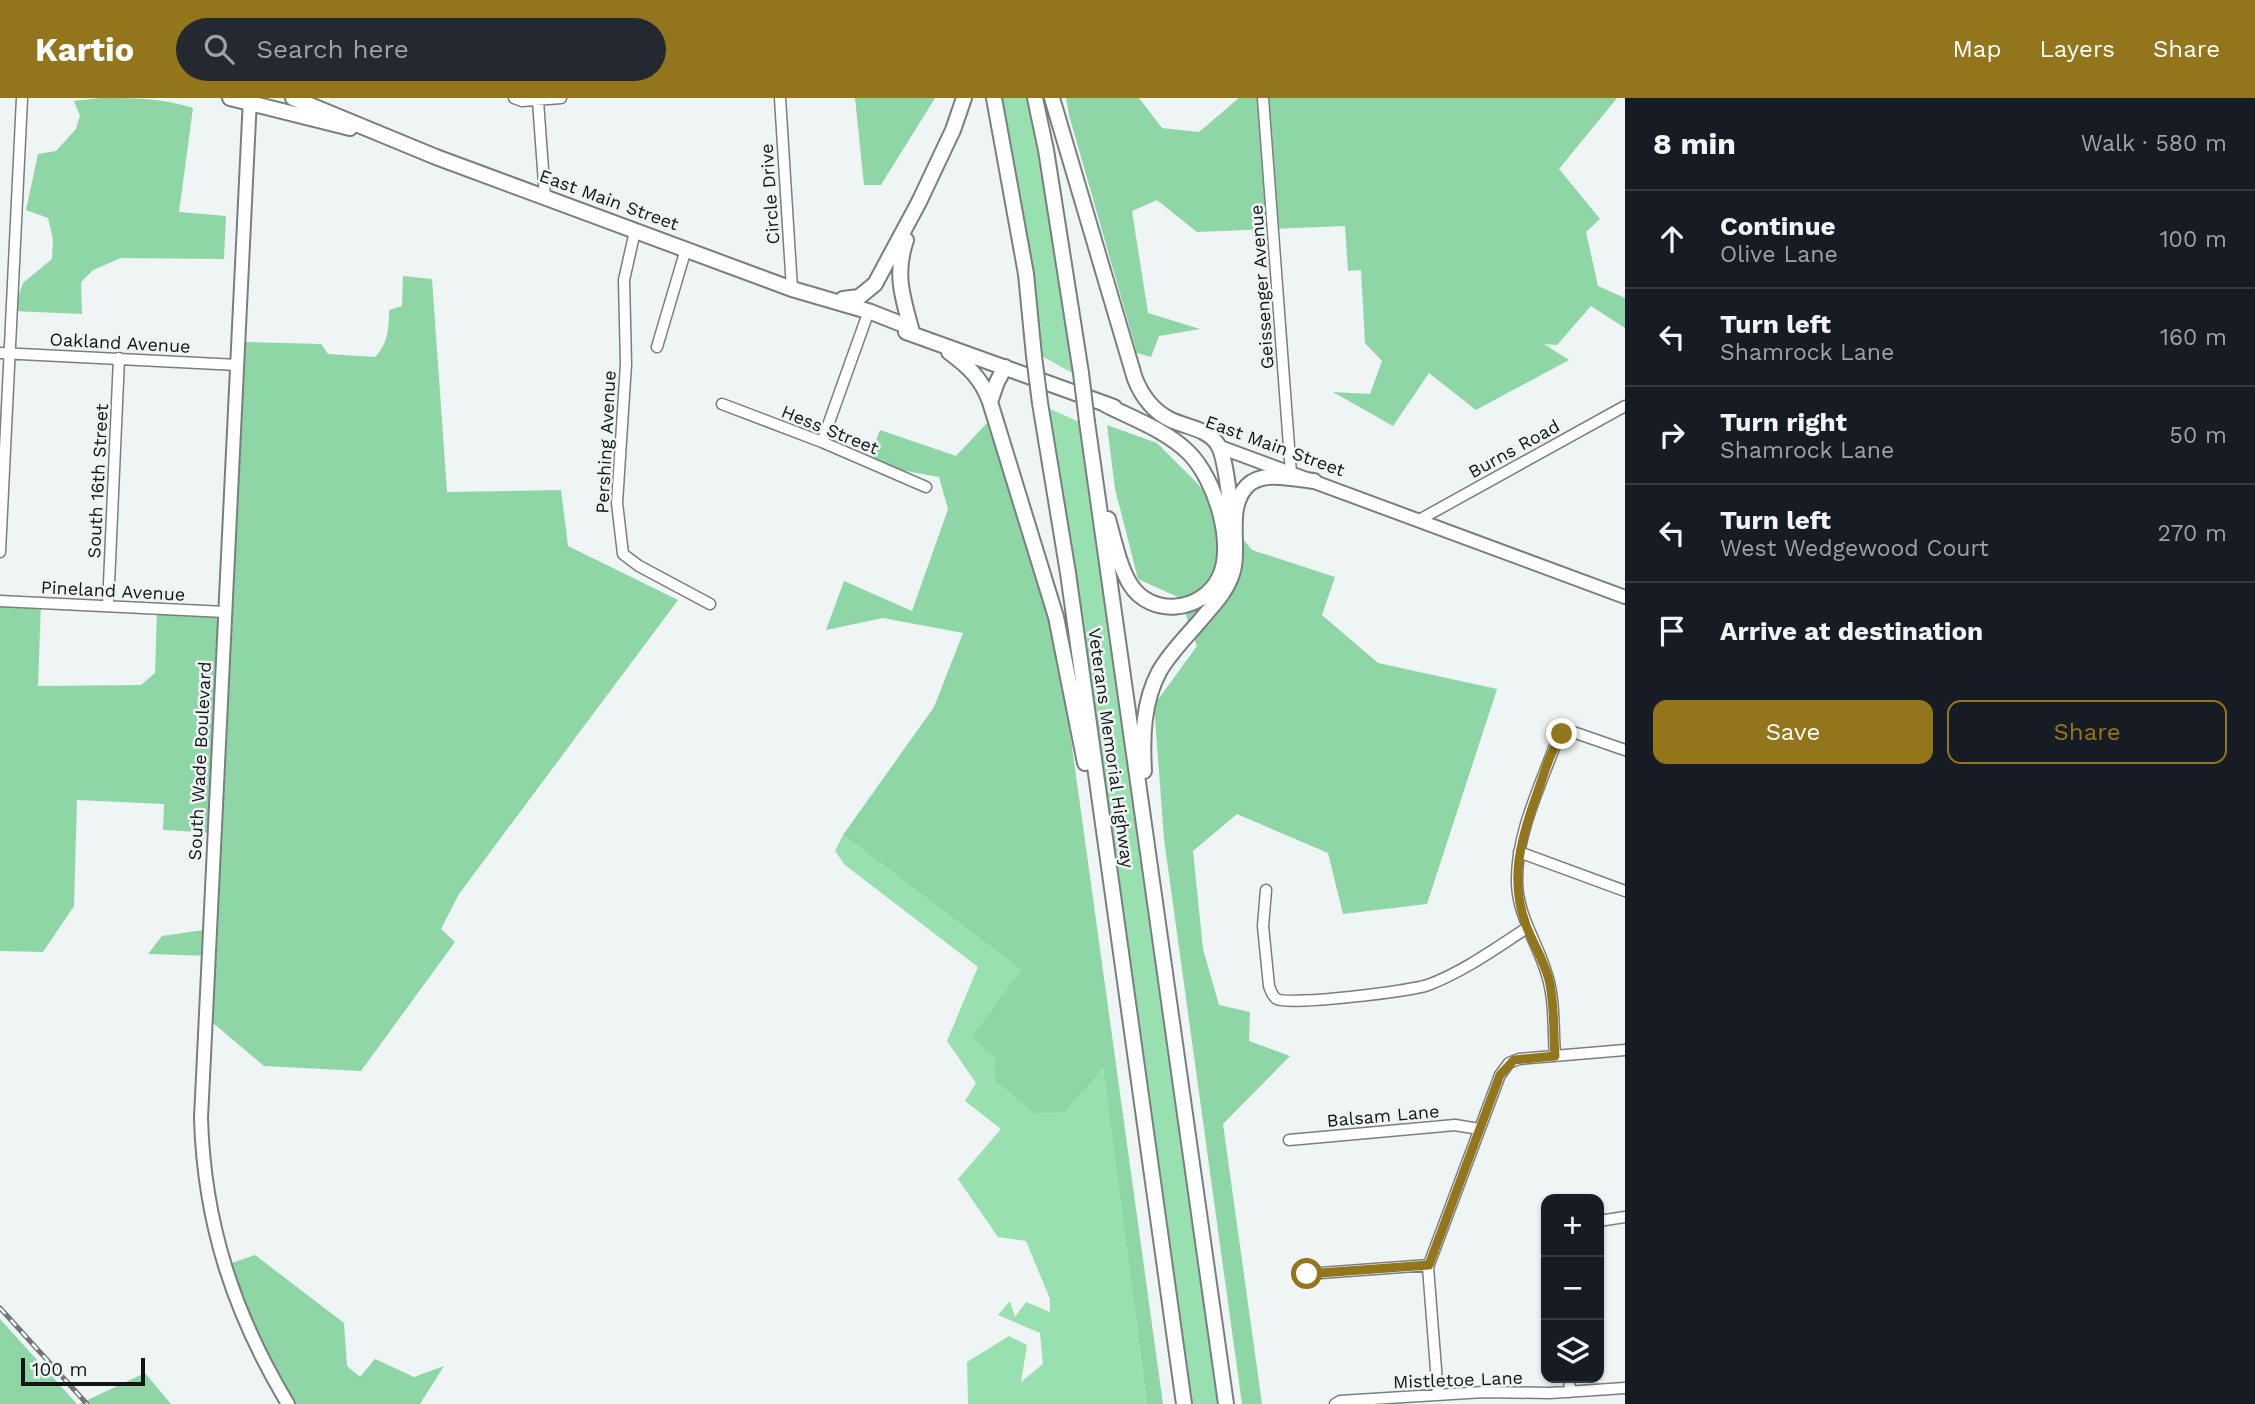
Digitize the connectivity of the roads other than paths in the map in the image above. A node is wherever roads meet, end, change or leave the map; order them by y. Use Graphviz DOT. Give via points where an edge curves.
graph roads {
  1 [pos="22,98"];
  2 [pos="230,98"];
  3 [pos="293,98"];
  4 [pos="514,98"];
  5 [pos="561,98"];
  6 [pos="780,98"];
  7 [pos="964,98"];
  8 [pos="994,98"];
  9 [pos="1035,98"];
  10 [pos="1052,98"];
  11 [pos="1264,98"];
  12 [pos="250,100"];
  13 [pos="538,101"];
  14 [pos="379,134"];
  15 [pos="545,197"];
  16 [pos="919,202"];
  17 [pos="635,231"];
  18 [pos="686,249"];
  19 [pos="792,289"];
  20 [pos="827,300"];
  21 [pos="866,319"];
  22 [pos="912,333"];
  23 [pos="934,341"];
  24 [pos="657,347"];
  25 [pos="5,353"];
  26 [pos="119,358"];
  27 [pos="238,365"];
  28 [pos="1005,367"];
  29 [pos="990,402"];
  30 [pos="722,404"];
  31 [pos="1106,405"];
  32 [pos="1625,406"];
  33 [pos="822,442"];
  34 [pos="1220,447"];
  35 [pos="1092,461"];
  36 [pos="1291,473"];
  37 [pos="1314,481"];
  38 [pos="926,487"];
  39 [pos="1419,520"];
  40 [pos="1234,527"];
  41 [pos="0,552"];
  42 [pos="1625,597"];
  43 [pos="0,601"];
  44 [pos="710,604"];
  45 [pos="108,606"];
  46 [pos="225,612"];
  47 [pos="1625,750"];
  48 [pos="1519,852"];
  49 [pos="1266,890"];
  50 [pos="1625,891"];
  51 [pos="1527,928"];
  52 [pos="1158,929"];
  53 [pos="1117,930"];
  54 [pos="1625,1050"];
  55 [pos="1555,1056"];
  56 [pos="1479,1129"];
  57 [pos="1289,1140"];
  58 [pos="1625,1217"];
  59 [pos="1604,1220"];
  60 [pos="1429,1265"];
  61 [pos="1307,1274"];
  62 [pos="1569,1383"];
  63 [pos="1625,1388"];
  64 [pos="1570,1392"];
  65 [pos="1438,1395"];
  66 [pos="288,1404"];
  67 [pos="1184,1404"];
  68 [pos="1226,1404"];
  69 [pos="1335,1404"];
  1 -- 25 [label="street"];
  2 -- 12 [label="highway, East Main Street"];
  3 -- 14 [label="highway, East Main Street"];
  4 -- 13 [label="street"];
  5 -- 13 [label="street"];
  6 -- 19 [label="street, Circle Drive"];
  7 -- 16 [label="highway"];
  8 -- 53 [label="highway, Veterans Memorial Highway, bridge" via="1026,274 1040,403"];
  9 -- 35 [label="highway, Veterans Memorial Highway, bridge"];
  10 -- 34 [label="highway" via="1139,388 1160,413 1211,435"];
  11 -- 36 [label="street, Geissenger Avenue"];
  12 -- 14 [label="highway, East Main Street"];
  12 -- 27 [label="main road, South Wade Boulevard"];
  13 -- 15 [label="street"];
  14 -- 15 [label="highway, East Main Street"];
  15 -- 17 [label="highway, East Main Street"];
  16 -- 20 [label="highway" via="871,289 859,298"];
  16 -- 22 [label="highway" via="898,273"];
  17 -- 18 [label="highway, East Main Street"];
  17 -- 44 [label="street, Pershing Avenue" via="624,280 626,364 617,503 623,554"];
  18 -- 19 [label="highway, East Main Street"];
  18 -- 24 [label="street"];
  19 -- 20 [label="highway, East Main Street"];
  20 -- 21 [label="highway, East Main Street"];
  20 -- 22 [label="highway, East Main Street" via="871,312"];
  21 -- 22 [label="highway, East Main Street"];
  21 -- 33 [label="street"];
  22 -- 23 [label="highway, East Main Street"];
  23 -- 28 [label="highway, East Main Street"];
  23 -- 29 [label="highway" via="968,366"];
  25 -- 26 [label="street, Oakland Avenue"];
  25 -- 41 [label="street"];
  26 -- 27 [label="street, Oakland Avenue"];
  26 -- 45 [label="street, South 16th Street"];
  27 -- 46 [label="main road, South Wade Boulevard"];
  28 -- 29 [label="highway"];
  28 -- 31 [label="highway, East Main Street"];
  29 -- 53 [label="highway" via="1059,629"];
  30 -- 33 [label="street, Hess Street"];
  31 -- 34 [label="highway, East Main Street"];
  31 -- 35 [label="highway" via="1176,443 1203,471 1215,496 1224,541 1221,573 1210,592 1188,605 1174,607 1152,603 1134,589 1116,547"];
  32 -- 39 [label="street, Burns Road"];
  33 -- 38 [label="street, Hess Street"];
  34 -- 36 [label="main road, East Main Street"];
  34 -- 40 [label="highway"];
  35 -- 52 [label="highway, Veterans Memorial Highway"];
  36 -- 37 [label="main road, East Main Street"];
  37 -- 39 [label="main road, East Main Street"];
  37 -- 40 [label="highway" via="1253,481 1240,496"];
  39 -- 42 [label="main road, East Main Street"];
  40 -- 52 [label="highway" via="1235,552 1228,582 1165,662 1148,705 1144,784"];
  43 -- 45 [label="street, Pineland Avenue"];
  45 -- 46 [label="street, Pineland Avenue"];
  46 -- 66 [label="main road, South Wade Boulevard" via="202,1140 208,1194 227,1277 256,1348"];
  47 -- 48 [label="street" via="1572,732 1562,734"];
  48 -- 50 [label="street"];
  48 -- 51 [label="street" via="1517,885"];
  49 -- 51 [label="street" via="1263,926 1269,986 1272,995 1282,1001 1427,986"];
  51 -- 55 [label="street" via="1548,978"];
  52 -- 68 [label="highway, Veterans Memorial Highway"];
  53 -- 67 [label="highway, Veterans Memorial Highway"];
  54 -- 55 [label="street"];
  55 -- 56 [label="street" via="1509,1063"];
  56 -- 57 [label="street, Balsam Lane" via="1455,1125"];
  56 -- 60 [label="street"];
  58 -- 59 [label="street"];
  60 -- 61 [label="street"];
  60 -- 65 [label="street"];
  62 -- 64 [label="street"];
  63 -- 64 [label="street, Mistletoe Lane"];
  64 -- 65 [label="street, Mistletoe Lane"];
  65 -- 69 [label="street, Mistletoe Lane"];
}
